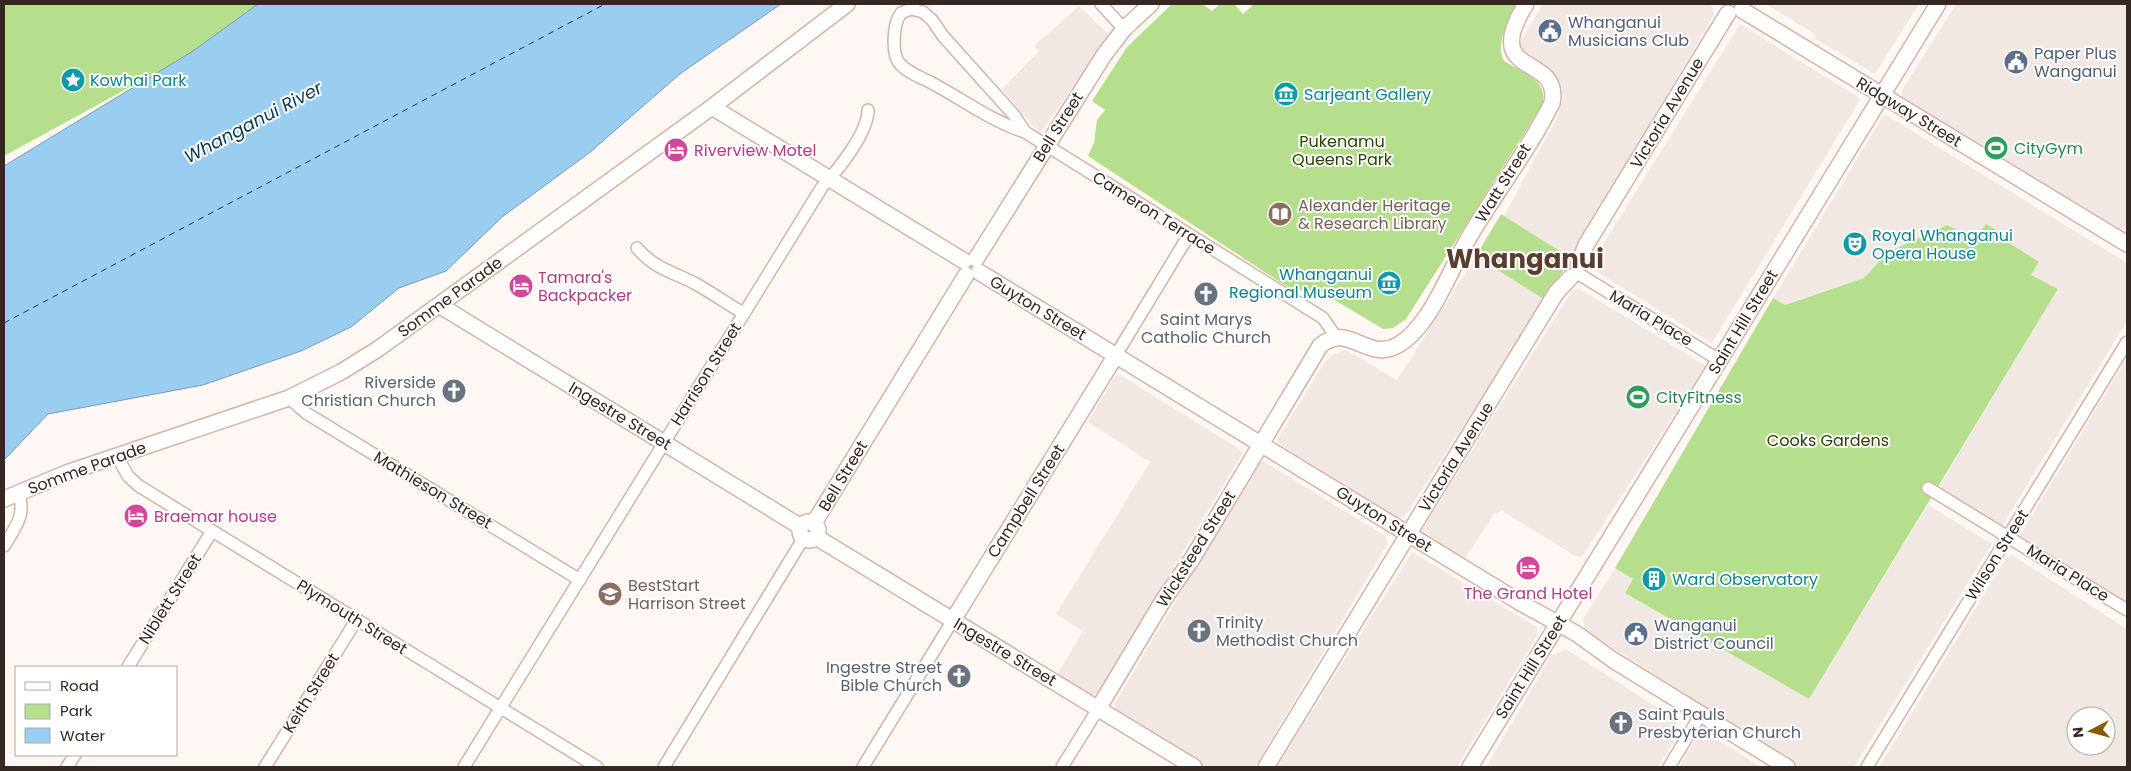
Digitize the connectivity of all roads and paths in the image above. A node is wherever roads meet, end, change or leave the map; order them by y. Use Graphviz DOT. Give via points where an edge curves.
graph roads {
  1 [pos="847,4"];
  2 [pos="1101,4"];
  3 [pos="1151,4"];
  4 [pos="1526,4"];
  5 [pos="1938,4"];
  6 [pos="1734,7"];
  7 [pos="1124,29"];
  8 [pos="1882,95"];
  9 [pos="712,107"];
  10 [pos="868,110"];
  11 [pos="1025,132"];
  12 [pos="1046,145"];
  13 [pos="829,179"];
  14 [pos="1191,236"];
  15 [pos="2127,244"];
  16 [pos="637,248"];
  17 [pos="971,267"];
  18 [pos="1577,273"];
  19 [pos="439,305"];
  20 [pos="744,313"];
  21 [pos="1336,337"];
  22 [pos="2127,342"];
  23 [pos="1116,355"];
  24 [pos="1719,360"];
  25 [pos="289,398"];
  26 [pos="663,442"];
  27 [pos="1261,444"];
  28 [pos="117,456"];
  29 [pos="1928,488"];
  30 [pos="18,492"];
  31 [pos="4,499"];
  32 [pos="212,531"];
  33 [pos="808,532"];
  34 [pos="1408,534"];
  35 [pos="2008,537"];
  36 [pos="4,546"];
  37 [pos="580,580"];
  38 [pos="2127,610"];
  39 [pos="356,619"];
  40 [pos="953,620"];
  41 [pos="1558,624"];
  42 [pos="129,666"];
  43 [pos="500,708"];
  44 [pos="1098,708"];
  45 [pos="1701,714"];
  46 [pos="74,756"];
  47 [pos="1771,763"];
  48 [pos="67,767"];
  49 [pos="265,767"];
  50 [pos="464,767"];
  51 [pos="597,767"];
  52 [pos="664,767"];
  53 [pos="863,767"];
  54 [pos="1062,767"];
  55 [pos="1194,767"];
  56 [pos="1266,767"];
  57 [pos="1470,767"];
  58 [pos="1669,767"];
  59 [pos="1788,767"];
  60 [pos="1867,767"];
  1 -- 9 [label="street, Somme Parade"];
  2 -- 7 [label="street"];
  3 -- 7 [label="street, Bell Street"];
  4 -- 21 [label="street, Watt Street" via="1512,33 1511,49 1550,83 1553,95 1548,111 1468,240 1453,272 1406,340 1389,349 1376,350 1348,338"];
  5 -- 8 [label="street, Saint Hill Street"];
  6 -- 8 [label="street, Ridgway Street"];
  6 -- 18 [label="street, Victoria Avenue" via="1586,245"];
  7 -- 12 [label="street, Bell Street"];
  8 -- 15 [label="street, Ridgway Street"];
  8 -- 24 [label="street, Saint Hill Street"];
  9 -- 13 [label="street, Guyton Street"];
  9 -- 19 [label="street, Somme Parade"];
  10 -- 13 [label="street, Harrison Street" via="865,124"];
  11 -- 11 [label="street" via="1008,126 903,67 895,49 897,19 904,11 918,10 932,20"];
  11 -- 12 [label="street, Cameron Terrace"];
  12 -- 14 [label="street, Cameron Terrace"];
  12 -- 17 [label="street, Bell Street"];
  13 -- 17 [label="street, Guyton Street"];
  13 -- 20 [label="street, Harrison Street"];
  14 -- 21 [label="street, Cameron Terrace" via="1323,318"];
  14 -- 23 [label="street, Campbell Street"];
  16 -- 20 [label="street" via="648,261 696,284"];
  17 -- 23 [label="street, Guyton Street"];
  17 -- 33 [label="street, Bell Street"];
  18 -- 24 [label="street, Maria Place"];
  18 -- 34 [label="street, Victoria Avenue" via="1556,293"];
  19 -- 25 [label="street, Somme Parade" via="360,361"];
  19 -- 26 [label="street, Ingestre Street"];
  20 -- 26 [label="street, Harrison Street"];
  21 -- 27 [label="street, Wicksteed Street" via="1320,346"];
  22 -- 35 [label="street, Wilson Street"];
  23 -- 27 [label="street, Guyton Street"];
  23 -- 40 [label="street, Campbell Street"];
  24 -- 41 [label="street, Saint Hill Street"];
  25 -- 28 [label="street, Somme Parade"];
  25 -- 37 [label="street, Mathieson Street" via="306,413"];
  26 -- 33 [label="street, Ingestre Street"];
  26 -- 37 [label="street, Harrison Street"];
  27 -- 34 [label="street, Guyton Street"];
  27 -- 44 [label="street, Wicksteed Street"];
  28 -- 30 [label="street, Somme Parade"];
  28 -- 32 [label="street, Plymouth Street" via="128,476 139,486"];
  29 -- 35 [label="street, Maria Place"];
  30 -- 31 [label="street, Somme Parade"];
  30 -- 36 [label="street" via="22,502 20,517"];
  32 -- 39 [label="street, Plymouth Street"];
  32 -- 42 [label="street, Niblett Street"];
  33 -- 40 [label="street, Ingestre Street"];
  33 -- 52 [label="street, Bell Street"];
  34 -- 41 [label="street, Guyton Street"];
  34 -- 56 [label="street, Victoria Avenue"];
  35 -- 38 [label="street, Maria Place"];
  35 -- 60 [label="street, Wilson Street"];
  37 -- 43 [label="street, Harrison Street"];
  39 -- 43 [label="street, Plymouth Street"];
  39 -- 49 [label="street, Keith Street"];
  40 -- 44 [label="street, Ingestre Street"];
  40 -- 53 [label="street, Campbell Street"];
  41 -- 45 [label="street, Guyton Street"];
  41 -- 57 [label="street, Saint Hill Street"];
  43 -- 50 [label="street, Harrison Street"];
  43 -- 51 [label="street, Plymouth Street"];
  44 -- 54 [label="street, Wicksteed Street"];
  44 -- 55 [label="street, Ingestre Street"];
  45 -- 47 [label="street, Guyton Street"];
  45 -- 58 [label="street"];
  46 -- 48 [label="street"];
  47 -- 59 [label="street, Guyton Street"];
}
